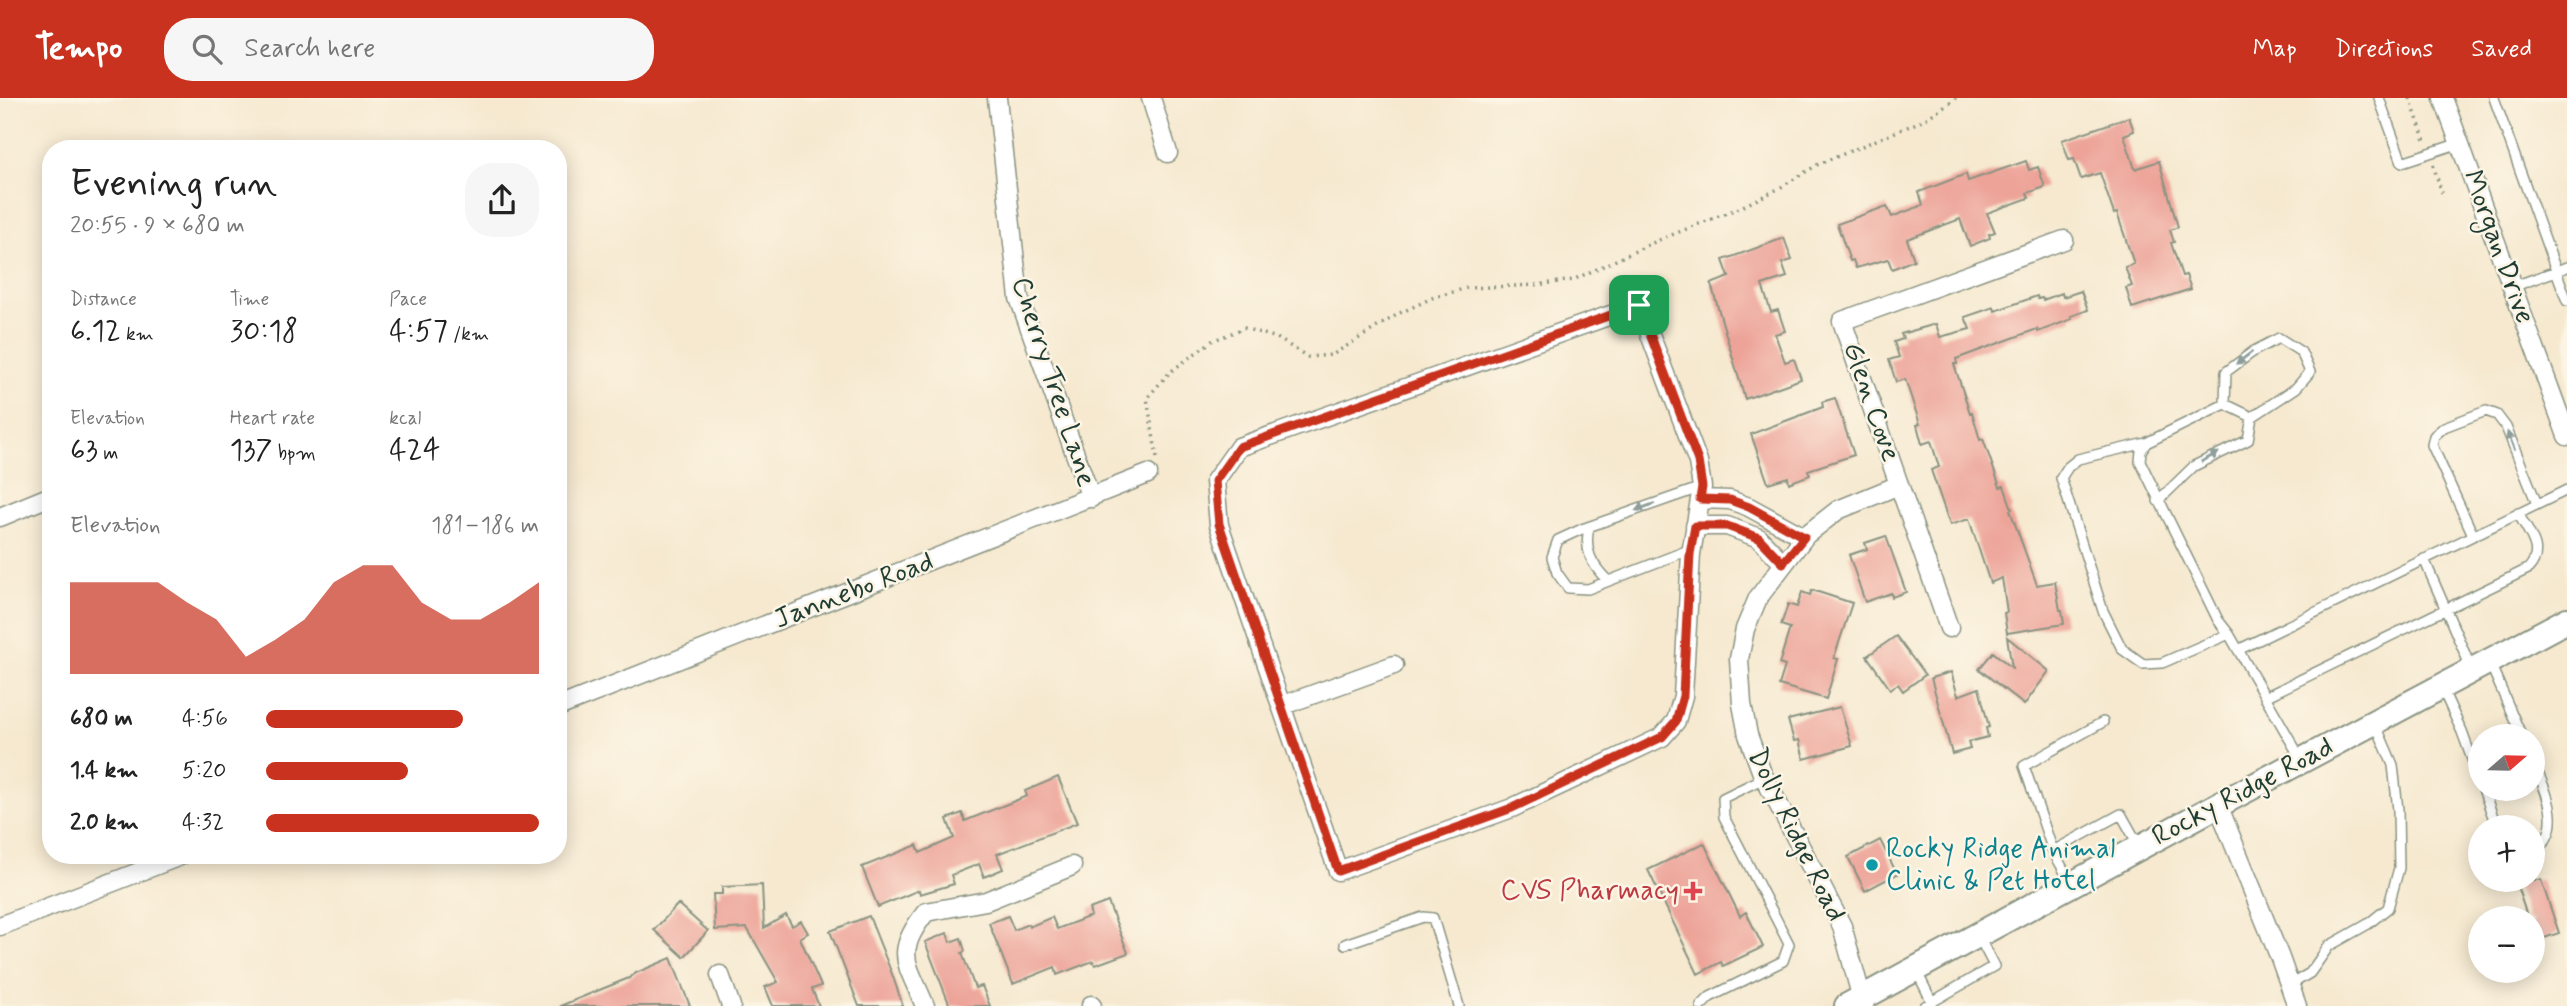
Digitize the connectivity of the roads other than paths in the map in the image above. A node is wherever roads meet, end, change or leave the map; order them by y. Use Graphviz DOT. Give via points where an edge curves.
graph roads {
  1 [pos="997,98"];
  2 [pos="1151,98"];
  3 [pos="2379,98"];
  4 [pos="2443,98"];
  5 [pos="2494,98"];
  6 [pos="2460,143"];
  7 [pos="1168,153"];
  8 [pos="2064,240"];
  9 [pos="2567,267"];
  10 [pos="2555,272"];
  11 [pos="2512,287"];
  12 [pos="2567,301"];
  13 [pos="2225,404"];
  14 [pos="2252,417"];
  15 [pos="2566,432"];
  16 [pos="2146,443"];
  17 [pos="1148,474"];
  18 [pos="1899,485"];
  19 [pos="2567,489"];
  20 [pos="1701,493"];
  21 [pos="1091,498"];
  22 [pos="42,500"];
  23 [pos="2158,501"];
  24 [pos="2537,504"];
  25 [pos="2518,513"];
  26 [pos="0,517"];
  27 [pos="1695,526"];
  28 [pos="1589,527"];
  29 [pos="2473,535"];
  30 [pos="1804,537"];
  31 [pos="1691,549"];
  32 [pos="2424,559"];
  33 [pos="1783,563"];
  34 [pos="1607,580"];
  35 [pos="2446,608"];
  36 [pos="2567,620"];
  37 [pos="1949,628"];
  38 [pos="2229,634"];
  39 [pos="2238,650"];
  40 [pos="1394,665"];
  41 [pos="2481,666"];
  42 [pos="2441,687"];
  43 [pos="2265,698"];
  44 [pos="567,703"];
  45 [pos="1282,706"];
  46 [pos="2103,722"];
  47 [pos="2375,722"];
  48 [pos="2514,724"];
  49 [pos="2468,749"];
  50 [pos="2301,761"];
  51 [pos="1764,778"];
  52 [pos="2545,790"];
  53 [pos="2218,805"];
  54 [pos="2545,846"];
  55 [pos="2140,847"];
  56 [pos="2053,851"];
  57 [pos="159,864"];
  58 [pos="1072,866"];
  59 [pos="2072,884"];
  60 [pos="0,926"];
  61 [pos="1978,935"];
  62 [pos="1345,944"];
  63 [pos="1916,970"];
  64 [pos="720,975"];
  65 [pos="2290,985"];
  66 [pos="1858,1004"];
  67 [pos="1928,1004"];
  68 [pos="732,1006"];
  69 [pos="925,1006"];
  70 [pos="1459,1006"];
  71 [pos="1701,1006"];
  72 [pos="2297,1006"];
  1 -- 21 [label="street, Cherry Tree Lane" via="1019,298"];
  2 -- 7 [label="street"];
  3 -- 6 [label="lane" via="2402,162"];
  4 -- 6 [label="street, Morgan Drive"];
  5 -- 10 [label="lane"];
  6 -- 11 [label="street, Morgan Drive"];
  8 -- 18 [label="street, Glen Cove" via="1842,320"];
  9 -- 10 [label="lane"];
  10 -- 11 [label="lane"];
  10 -- 12 [label="lane"];
  11 -- 15 [label="street, Morgan Drive"];
  13 -- 14 [label="lane"];
  14 -- 13 [label="lane, one-way" via="2296,388 2310,372 2301,352 2279,338 2226,372"];
  13 -- 16 [label="lane"];
  23 -- 14 [label="lane, one-way" via="2194,466 2248,440"];
  16 -- 23 [label="lane" via="2140,461"];
  16 -- 38 [label="lane" via="2078,459 2061,478 2103,611 2122,649 2143,664 2162,663"];
  17 -- 21 [label="street, Jannebo Road"];
  18 -- 30 [label="street, Dolly Ridge Road" via="1838,510"];
  18 -- 37 [label="street, Glen Cove"];
  19 -- 24 [label="lane"];
  20 -- 27 [label="street"];
  20 -- 28 [label="lane, one-way"];
  20 -- 30 [label="street" via="1749,507"];
  20 -- 45 [label="street" via="1698,461 1639,305 1239,447 1215,481 1219,524"];
  21 -- 44 [label="street, Jannebo Road"];
  22 -- 26 [label="street"];
  23 -- 38 [label="lane"];
  24 -- 25 [label="lane"];
  24 -- 29 [label="lane, one-way" via="2497,415 2486,411 2444,427 2432,445"];
  25 -- 29 [label="lane"];
  25 -- 35 [label="lane" via="2538,551 2535,561 2528,569"];
  27 -- 31 [label="street"];
  27 -- 33 [label="street" via="1727,526 1759,538"];
  28 -- 34 [label="lane" via="1592,565"];
  28 -- 34 [label="lane" via="1559,540 1552,557 1557,573 1568,588 1588,589"];
  29 -- 32 [label="lane"];
  30 -- 33 [label="street, Dolly Ridge Road"];
  31 -- 34 [label="lane"];
  31 -- 45 [label="street" via="1683,696 1676,721 1662,737 1512,808 1338,871"];
  32 -- 35 [label="lane"];
  32 -- 39 [label="lane"];
  33 -- 51 [label="street, Dolly Ridge Road" via="1758,598 1739,659 1748,735"];
  35 -- 41 [label="lane"];
  35 -- 43 [label="lane"];
  36 -- 41 [label="main road, Rocky Ridge Road"];
  38 -- 39 [label="lane"];
  39 -- 43 [label="lane"];
  40 -- 45 [label="street"];
  41 -- 42 [label="main road, Rocky Ridge Road"];
  41 -- 48 [label="lane"];
  42 -- 47 [label="main road, Rocky Ridge Road"];
  42 -- 49 [label="lane"];
  43 -- 50 [label="lane"];
  46 -- 56 [label="lane" via="2024,766"];
  47 -- 50 [label="main road, Rocky Ridge Road"];
  47 -- 65 [label="lane" via="2393,765 2398,810 2399,868 2388,908 2329,946 2310,973"];
  50 -- 53 [label="main road, Rocky Ridge Road"];
  51 -- 66 [label="street, Dolly Ridge Road" via="1842,926"];
  51 -- 71 [label="lane" via="1723,797 1724,817 1789,944 1783,961 1710,997"];
  52 -- 54 [label="lane" via="2554,810 2554,832"];
  53 -- 55 [label="main road, Rocky Ridge Road"];
  53 -- 65 [label="street"];
  55 -- 56 [label="lane" via="2121,814"];
  55 -- 59 [label="main road, Rocky Ridge Road"];
  56 -- 59 [label="lane"];
  57 -- 60 [label="street"];
  58 -- 69 [label="street" via="986,901 926,912 911,931 904,954"];
  59 -- 61 [label="main road, Rocky Ridge Road"];
  61 -- 63 [label="main road, Rocky Ridge Road"];
  61 -- 67 [label="lane" via="1994,966"];
  62 -- 70 [label="lane" via="1423,917 1433,918"];
  63 -- 66 [label="main road, Rocky Ridge Road"];
  63 -- 67 [label="lane"];
  64 -- 68 [label="street"];
  65 -- 72 [label="street"];
}
